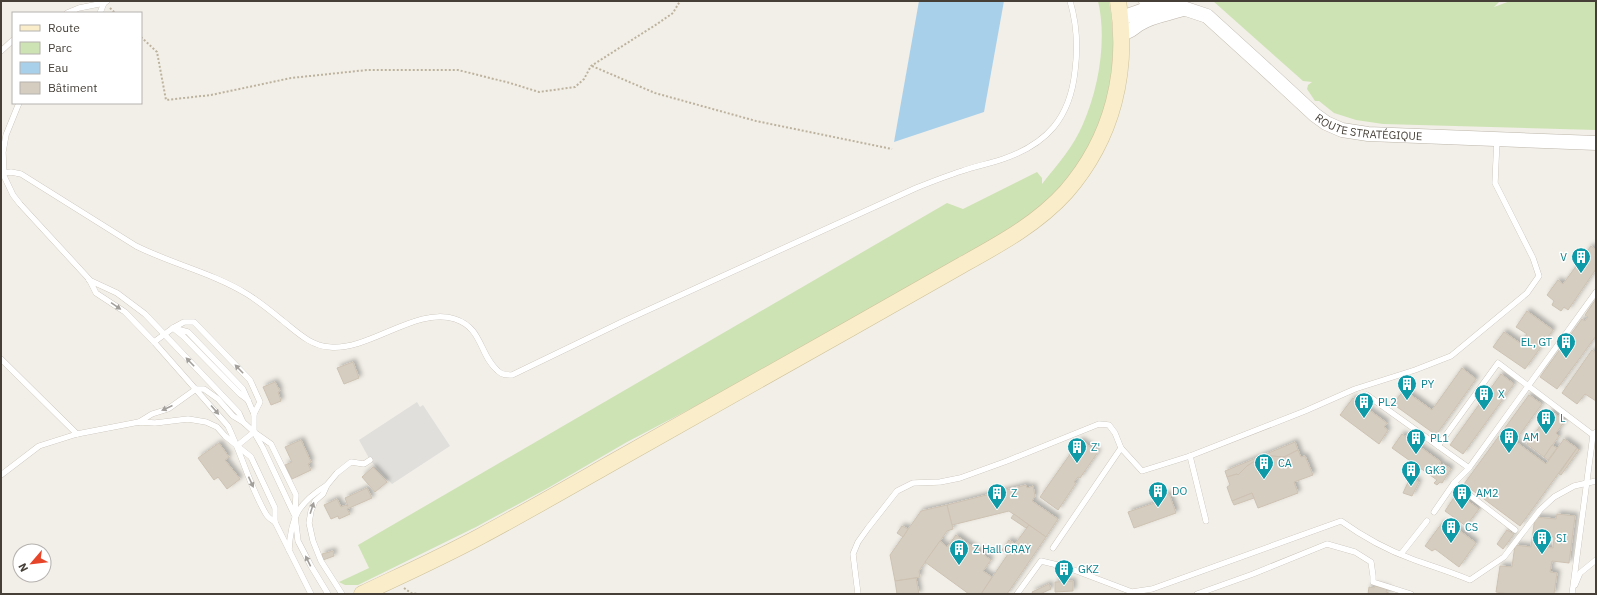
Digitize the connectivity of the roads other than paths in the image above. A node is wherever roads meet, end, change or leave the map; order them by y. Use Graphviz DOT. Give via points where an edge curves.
graph roads {
  1 [pos="1070,1"];
  2 [pos="1118,1"];
  3 [pos="1133,1"];
  4 [pos="106,2"];
  5 [pos="1147,2"];
  6 [pos="1181,5"];
  7 [pos="69,12"];
  8 [pos="101,12"];
  9 [pos="1121,26"];
  10 [pos="12,41"];
  11 [pos="1,52"];
  12 [pos="19,104"];
  13 [pos="1497,138"];
  14 [pos="1596,143"];
  15 [pos="3,173"];
  16 [pos="89,279"];
  17 [pos="1596,292"];
  18 [pos="173,328"];
  19 [pos="164,334"];
  20 [pos="154,342"];
  21 [pos="1,359"];
  22 [pos="1528,384"];
  23 [pos="196,389"];
  24 [pos="1367,395"];
  25 [pos="254,414"];
  26 [pos="138,422"];
  27 [pos="243,422"];
  28 [pos="254,432"];
  29 [pos="1595,433"];
  30 [pos="77,434"];
  31 [pos="238,445"];
  32 [pos="1438,446"];
  33 [pos="1121,448"];
  34 [pos="1190,456"];
  35 [pos="370,460"];
  36 [pos="1469,468"];
  37 [pos="1,475"];
  38 [pos="1596,481"];
  39 [pos="1588,483"];
  40 [pos="1454,484"];
  41 [pos="327,485"];
  42 [pos="1434,512"];
  43 [pos="295,516"];
  44 [pos="1206,521"];
  45 [pos="1427,521"];
  46 [pos="275,522"];
  47 [pos="1515,530"];
  48 [pos="1053,548"];
  49 [pos="289,550"];
  50 [pos="1401,554"];
  51 [pos="1596,560"];
  52 [pos="308,592"];
  53 [pos="1572,592"];
  54 [pos="328,594"];
  55 [pos="342,594"];
  56 [pos="362,594"];
  57 [pos="858,594"];
  58 [pos="1017,594"];
  59 [pos="1197,594"];
  60 [pos="1410,594"];
  1 -- 15 [label="lane" via="1076,32 1077,57 1073,89 1064,113 1050,132 1030,147 1004,159 916,188 512,375 498,372 476,333 466,324 444,316 415,322 341,348 320,346 301,336 247,294 136,246 21,174"];
  2 -- 9 [label="main road"];
  3 -- 5 [label="street, ROUTE STRATÉGIQUE"];
  4 -- 7 [label="lane"];
  4 -- 8 [label="lane"];
  5 -- 6 [label="street, ROUTE STRATÉGIQUE"];
  5 -- 9 [label="street, ROUTE STRATÉGIQUE" via="1147,10 1128,15"];
  6 -- 9 [label="street" via="1171,13 1155,16 1139,24 1128,33"];
  6 -- 13 [label="street, ROUTE STRATÉGIQUE" via="1207,16 1218,24 1314,115 1332,126 1354,133"];
  9 -- 56 [label="main road" via="1122,60 1117,90 1102,135 1074,182 1036,221 1004,242 480,537"];
  10 -- 11 [label="lane"];
  12 -- 15 [label="lane" via="2,152"];
  13 -- 14 [label="street, ROUTE STRATÉGIQUE"];
  13 -- 34 [label="lane" via="1495,183 1533,258 1539,276 1527,294 1452,356 1355,389"];
  15 -- 16 [label="lane" via="20,204"];
  16 -- 19 [label="lane" via="137,306"];
  16 -- 20 [label="lane, one-way" via="96,293 125,312"];
  17 -- 22 [label="lane"];
  18 -- 19 [label="lane"];
  18 -- 25 [label="lane" via="188,332 243,389"];
  25 -- 18 [label="lane, one-way" via="260,402 250,380 194,322 184,322"];
  19 -- 20 [label="lane"];
  27 -- 19 [label="lane, one-way" via="239,413"];
  20 -- 23 [label="lane"];
  21 -- 30 [label="lane"];
  22 -- 29 [label="lane"];
  22 -- 32 [label="lane" via="1498,363"];
  22 -- 36 [label="lane"];
  23 -- 26 [label="lane, one-way" via="168,409"];
  23 -- 27 [label="lane" via="204,389"];
  23 -- 31 [label="lane, one-way" via="228,426"];
  24 -- 32 [label="lane"];
  25 -- 28 [label="lane"];
  26 -- 30 [label="lane"];
  26 -- 31 [label="lane" via="155,423 188,419 206,422 217,427"];
  27 -- 28 [label="lane"];
  28 -- 31 [label="lane"];
  28 -- 43 [label="lane"];
  28 -- 43 [label="lane" via="272,444 296,495"];
  29 -- 39 [label="lane"];
  30 -- 37 [label="lane" via="39,446"];
  31 -- 46 [label="lane, one-way" via="242,463 267,516"];
  31 -- 46 [label="lane" via="251,457 275,508"];
  32 -- 36 [label="lane"];
  33 -- 34 [label="lane" via="1142,471"];
  33 -- 48 [label="lane"];
  33 -- 57 [label="lane" via="1109,425 1099,424 960,478 913,483 897,491 864,533 852,554"];
  34 -- 44 [label="lane"];
  35 -- 41 [label="lane" via="364,464 351,462"];
  36 -- 40 [label="lane"];
  38 -- 39 [label="lane"];
  39 -- 50 [label="lane" via="1574,486 1554,497 1540,510 1504,557 1470,580"];
  39 -- 53 [label="lane"];
  40 -- 42 [label="lane"];
  40 -- 47 [label="lane"];
  41 -- 43 [label="lane" via="303,504"];
  55 -- 41 [label="lane, one-way" via="321,561 313,541 310,523 315,501 323,494"];
  43 -- 49 [label="lane" via="290,531"];
  54 -- 43 [label="lane, one-way" via="298,540"];
  45 -- 50 [label="lane"];
  46 -- 49 [label="lane"];
  49 -- 52 [label="lane"];
  50 -- 58 [label="lane" via="1341,521 1152,589 1132,592 1066,567 1041,561"];
  51 -- 53 [label="lane" via="1580,573"];
  59 -- 60 [label="lane" via="1327,544 1355,552 1371,562 1373,582"];
}
